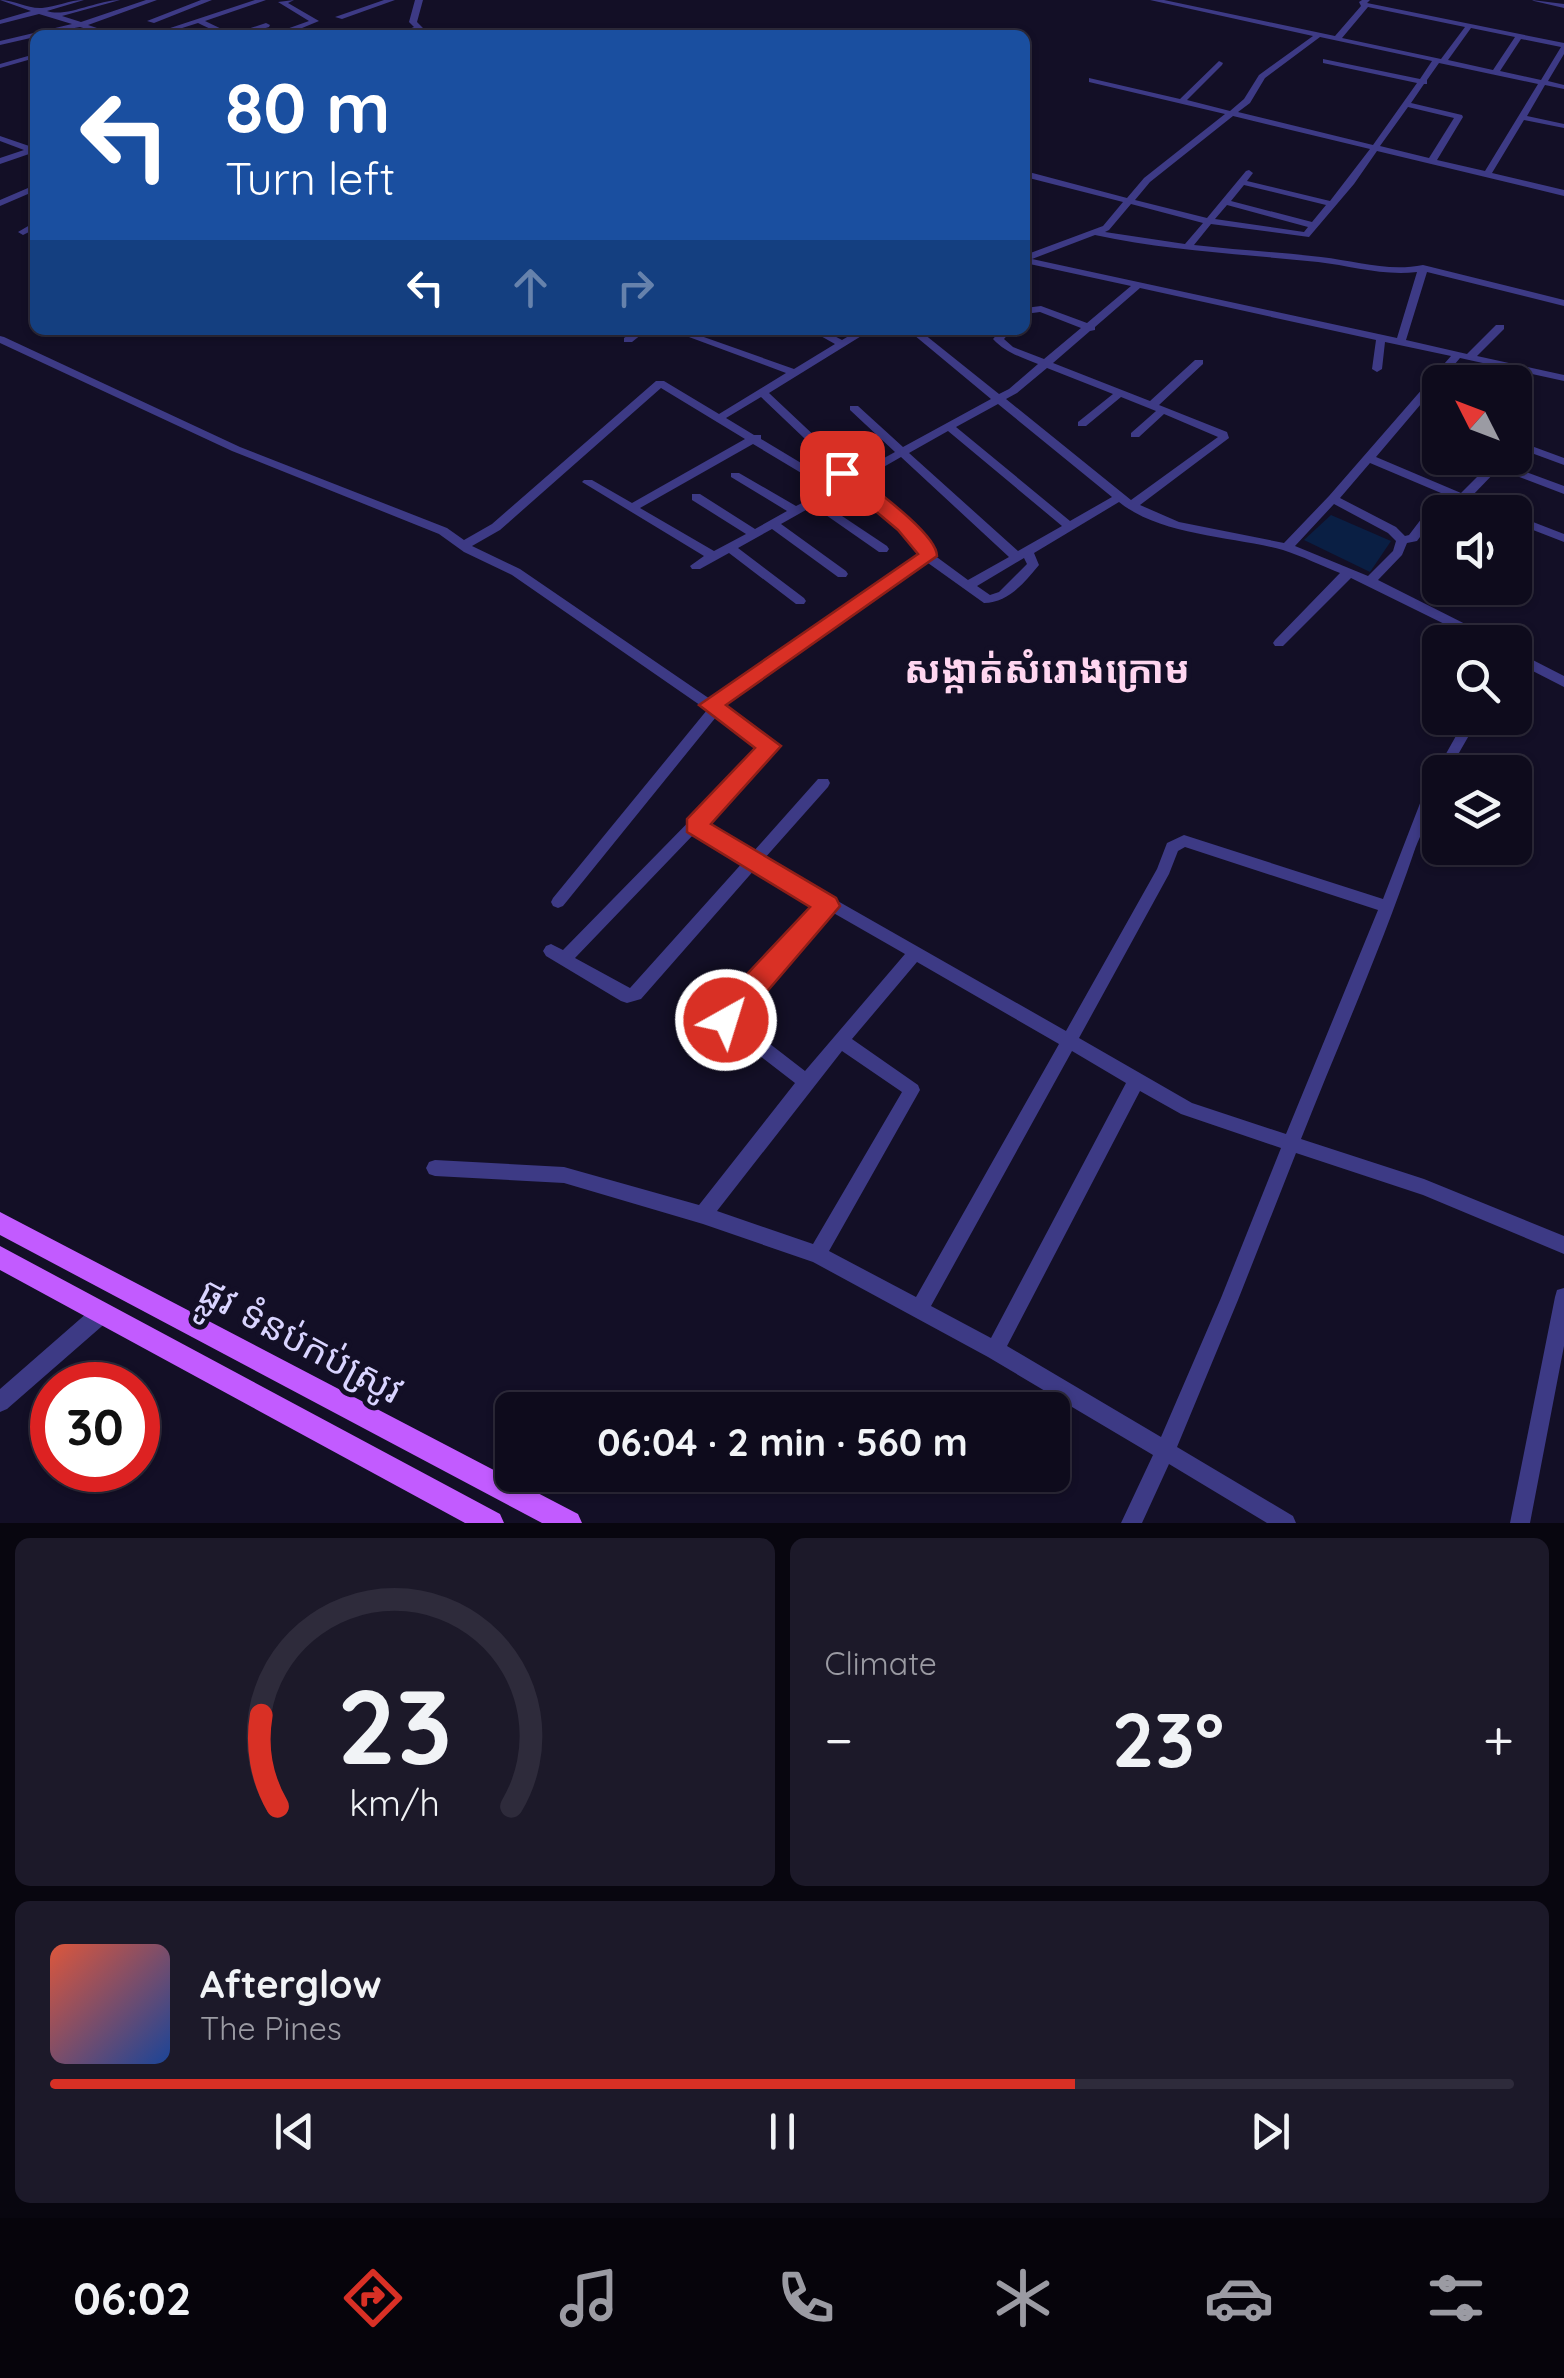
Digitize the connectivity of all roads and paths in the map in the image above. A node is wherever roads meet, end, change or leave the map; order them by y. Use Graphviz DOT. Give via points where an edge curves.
graph roads {
  1 [pos="2,0"];
  2 [pos="36,0"];
  3 [pos="80,0"];
  4 [pos="118,0"];
  5 [pos="152,0"];
  6 [pos="208,0"];
  7 [pos="224,0"];
  8 [pos="262,0"];
  9 [pos="290,0"];
  10 [pos="372,0"];
  11 [pos="393,0"];
  12 [pos="419,0"];
  13 [pos="1154,0"];
  14 [pos="1344,0"];
  15 [pos="1536,0"];
  16 [pos="1365,3"];
  17 [pos="18,5"];
  18 [pos="99,5"];
  19 [pos="133,6"];
  20 [pos="238,6"];
  21 [pos="1564,6"];
  22 [pos="78,11"];
  23 [pos="414,11"];
  24 [pos="40,12"];
  25 [pos="117,12"];
  26 [pos="147,14"];
  27 [pos="56,18"];
  28 [pos="100,18"];
  29 [pos="197,20"];
  30 [pos="0,22"];
  31 [pos="83,24"];
  32 [pos="266,25"];
  33 [pos="1469,26"];
  34 [pos="416,29"];
  35 [pos="57,30"];
  36 [pos="98,30"];
  37 [pos="170,30"];
  38 [pos="220,30"];
  39 [pos="249,30"];
  40 [pos="290,30"];
  41 [pos="413,30"];
  42 [pos="0,32"];
  43 [pos="1520,35"];
  44 [pos="30,36"];
  45 [pos="1318,36"];
  46 [pos="1337,39"];
  47 [pos="0,43"];
  48 [pos="1564,46"];
  49 [pos="30,59"];
  50 [pos="1326,60"];
  51 [pos="1440,60"];
  52 [pos="1560,61"];
  53 [pos="1219,63"];
  54 [pos="0,66"];
  55 [pos="1495,72"];
  56 [pos="1092,80"];
  57 [pos="1424,82"];
  58 [pos="1543,83"];
  59 [pos="1564,87"];
  60 [pos="1183,100"];
  61 [pos="1405,104"];
  62 [pos="1233,111"];
  63 [pos="1522,117"];
  64 [pos="1564,126"];
  65 [pos="0,138"];
  66 [pos="1375,146"];
  67 [pos="30,149"];
  68 [pos="30,151"];
  69 [pos="0,161"];
  70 [pos="1432,161"];
  71 [pos="1250,173"];
  72 [pos="1030,175"];
  73 [pos="1487,175"];
  74 [pos="1242,182"];
  75 [pos="30,190"];
  76 [pos="1564,193"];
  77 [pos="1128,202"];
  78 [pos="1225,202"];
  79 [pos="0,203"];
  80 [pos="1332,204"];
  81 [pos="1206,221"];
  82 [pos="1315,226"];
  83 [pos="30,228"];
  84 [pos="22,232"];
  85 [pos="1098,233"];
  86 [pos="1188,247"];
  87 [pos="1030,257"];
  88 [pos="1030,260"];
  89 [pos="1421,269"];
  90 [pos="1138,286"];
  91 [pos="1564,303"];
  92 [pos="1030,311"];
  93 [pos="1092,328"];
  94 [pos="1500,328"];
  95 [pos="635,335"];
  96 [pos="689,335"];
  97 [pos="825,335"];
  98 [pos="858,335"];
  99 [pos="919,335"];
  100 [pos="1002,335"];
  101 [pos="1381,337"];
  102 [pos="0,339"];
  103 [pos="628,340"];
  104 [pos="1401,341"];
  105 [pos="843,344"];
  106 [pos="1464,355"];
  107 [pos="1199,362"];
  108 [pos="1047,366"];
  109 [pos="1376,369"];
  110 [pos="795,372"];
  111 [pos="1564,378"];
  112 [pos="762,392"];
  113 [pos="1120,393"];
  114 [pos="1000,398"];
  115 [pos="1157,407"];
  116 [pos="854,408"];
  117 [pos="722,417"];
  118 [pos="1082,424"];
  119 [pos="949,426"];
  120 [pos="1135,435"];
  121 [pos="756,438"];
  122 [pos="1532,450"];
  123 [pos="900,451"];
  124 [pos="1367,456"];
  125 [pos="1564,462"];
  126 [pos="735,475"];
  127 [pos="1484,475"];
  128 [pos="1531,475"];
  129 [pos="849,478"];
  130 [pos="588,482"];
  131 [pos="833,487"];
  132 [pos="1564,490"];
  133 [pos="1448,492"];
  134 [pos="1456,495"];
  135 [pos="1466,495"];
  136 [pos="696,498"];
  137 [pos="1333,499"];
  138 [pos="811,500"];
  139 [pos="1126,502"];
  140 [pos="632,508"];
  141 [pos="794,510"];
  142 [pos="771,523"];
  143 [pos="1069,526"];
  144 [pos="1532,526"];
  145 [pos="754,533"];
  146 [pos="1562,538"];
  147 [pos="1402,540"];
  148 [pos="464,545"];
  149 [pos="729,547"];
  150 [pos="1286,547"];
  151 [pos="883,548"];
  152 [pos="713,556"];
  153 [pos="928,556"];
  154 [pos="1023,556"];
  155 [pos="696,566"];
  156 [pos="1348,572"];
  157 [pos="842,574"];
  158 [pos="1370,581"];
  159 [pos="968,586"];
  160 [pos="800,601"];
  161 [pos="1457,625"];
  162 [pos="1279,644"];
  163 [pos="1532,665"];
  164 [pos="1564,682"];
  165 [pos="712,707"];
  166 [pos="824,783"];
  167 [pos="1422,822"];
  168 [pos="695,826"];
  169 [pos="754,860"];
  170 [pos="558,902"];
  171 [pos="827,906"];
  172 [pos="1388,907"];
  173 [pos="915,953"];
  174 [pos="843,1042"];
  175 [pos="1069,1043"];
  176 [pos="806,1082"];
  177 [pos="1135,1083"];
  178 [pos="1295,1142"];
  179 [pos="436,1168"];
  180 [pos="704,1215"];
  181 [pos="0,1223"];
  182 [pos="1564,1245"];
  183 [pos="817,1254"];
  184 [pos="0,1257"];
  185 [pos="1564,1298"];
  186 [pos="920,1308"];
  187 [pos="102,1313"];
  188 [pos="995,1350"];
  189 [pos="0,1402"];
  190 [pos="1164,1454"];
  191 [pos="492,1523"];
  192 [pos="568,1523"];
  193 [pos="1130,1523"];
  194 [pos="1286,1523"];
  195 [pos="1520,1523"];
  1 -- 17 [label="street"];
  2 -- 17 [label="street"];
  3 -- 24 [label="street"];
  4 -- 18 [label="street"];
  4 -- 19 [label="street"];
  5 -- 19 [label="street"];
  6 -- 37 [label="street" via="152,21"];
  7 -- 20 [label="street"];
  8 -- 20 [label="street"];
  9 -- 40 [label="street" via="282,2 315,21"];
  10 -- 11 [label="street" via="335,14"];
  11 -- 23 [label="street"];
  12 -- 23 [label="street"];
  13 -- 45 [label="street"];
  14 -- 16 [label="street"];
  15 -- 21 [label="street"];
  16 -- 33 [label="street"];
  16 -- 46 [label="street"];
  17 -- 24 [label="street"];
  18 -- 22 [label="street"];
  18 -- 25 [label="street"];
  19 -- 25 [label="street"];
  19 -- 26 [label="street"];
  20 -- 29 [label="street"];
  22 -- 27 [label="street"];
  22 -- 28 [label="street"];
  23 -- 34 [label="street"];
  24 -- 27 [label="street"];
  24 -- 30 [label="street"];
  25 -- 28 [label="street"];
  27 -- 31 [label="street"];
  27 -- 42 [label="street"];
  28 -- 31 [label="street"];
  29 -- 37 [label="street"];
  29 -- 38 [label="street"];
  31 -- 35 [label="street"];
  31 -- 36 [label="street"];
  32 -- 39 [label="street"];
  33 -- 43 [label="street"];
  33 -- 51 [label="street"];
  34 -- 41 [label="street"];
  43 -- 48 [label="street"];
  43 -- 55 [label="street"];
  44 -- 47 [label="street"];
  45 -- 46 [label="street"];
  45 -- 62 [label="street" via="1262,77"];
  46 -- 51 [label="street"];
  48 -- 52 [label="street"];
  49 -- 54 [label="street"];
  50 -- 57 [label="street"];
  51 -- 55 [label="street"];
  51 -- 57 [label="street"];
  52 -- 58 [label="street"];
  53 -- 60 [label="street"];
  55 -- 58 [label="street"];
  56 -- 60 [label="street"];
  57 -- 61 [label="street"];
  58 -- 59 [label="street"];
  58 -- 63 [label="street"];
  60 -- 62 [label="street"];
  61 -- 66 [label="street"];
  61 -- 70 [label="street" via="1459,117"];
  62 -- 66 [label="street"];
  62 -- 77 [label="street"];
  63 -- 64 [label="street"];
  63 -- 73 [label="street"];
  65 -- 67 [label="street"];
  66 -- 70 [label="street"];
  66 -- 80 [label="street"];
  68 -- 69 [label="street"];
  70 -- 73 [label="street"];
  71 -- 74 [label="street"];
  72 -- 77 [label="street"];
  73 -- 76 [label="street"];
  74 -- 78 [label="street"];
  74 -- 80 [label="street"];
  75 -- 79 [label="street"];
  77 -- 81 [label="street"];
  77 -- 85 [label="street"];
  78 -- 81 [label="street"];
  78 -- 82 [label="street"];
  80 -- 82 [label="street"];
  81 -- 82 [label="street" via="1297,236"];
  81 -- 86 [label="street"];
  83 -- 84 [label="street"];
  85 -- 86 [label="street"];
  85 -- 87 [label="street"];
  86 -- 89 [label="street" via="1338,262 1376,273"];
  88 -- 90 [label="street"];
  89 -- 91 [label="street"];
  89 -- 104 [label="street"];
  90 -- 93 [label="street"];
  90 -- 101 [label="street"];
  92 -- 93 [label="street" via="1042,309"];
  93 -- 108 [label="street"];
  94 -- 106 [label="street"];
  95 -- 103 [label="street"];
  96 -- 110 [label="street"];
  97 -- 105 [label="street"];
  98 -- 105 [label="street"];
  99 -- 114 [label="street"];
  100 -- 108 [label="street" via="1001,344"];
  101 -- 104 [label="street"];
  101 -- 109 [label="street"];
  102 -- 148 [label="street" via="236,449 443,530"];
  104 -- 106 [label="street"];
  105 -- 110 [label="street"];
  106 -- 111 [label="street"];
  106 -- 124 [label="street"];
  107 -- 115 [label="street"];
  108 -- 113 [label="street"];
  108 -- 114 [label="street"];
  110 -- 112 [label="street"];
  112 -- 117 [label="street"];
  112 -- 129 [label="street"];
  113 -- 115 [label="street"];
  113 -- 118 [label="street"];
  114 -- 119 [label="street"];
  114 -- 139 [label="street"];
  115 -- 120 [label="street"];
  115 -- 139 [label="street" via="1224,438"];
  116 -- 123 [label="street"];
  117 -- 121 [label="street"];
  117 -- 148 [label="street" via="660,383 496,527"];
  119 -- 123 [label="street"];
  119 -- 143 [label="street"];
  121 -- 131 [label="street"];
  121 -- 140 [label="street"];
  122 -- 125 [label="street"];
  123 -- 129 [label="street"];
  123 -- 154 [label="street"];
  124 -- 133 [label="street"];
  124 -- 137 [label="street"];
  126 -- 141 [label="street"];
  127 -- 135 [label="street"];
  128 -- 132 [label="street"];
  129 -- 131 [label="street"];
  129 -- 153 [label="street" via="905,526"];
  130 -- 140 [label="street"];
  131 -- 138 [label="street"];
  133 -- 134 [label="street"];
  133 -- 147 [label="street" via="1413,538"];
  136 -- 145 [label="street"];
  137 -- 147 [label="street"];
  137 -- 150 [label="street"];
  138 -- 141 [label="street"];
  138 -- 151 [label="street"];
  139 -- 143 [label="street"];
  139 -- 150 [label="street" via="1176,524"];
  140 -- 152 [label="street"];
  141 -- 142 [label="street"];
  142 -- 145 [label="street"];
  142 -- 157 [label="street"];
  143 -- 154 [label="street"];
  144 -- 146 [label="street"];
  145 -- 149 [label="street"];
  147 -- 158 [label="street"];
  148 -- 165 [label="street" via="516,572"];
  149 -- 152 [label="street"];
  149 -- 160 [label="street"];
  150 -- 156 [label="street"];
  152 -- 155 [label="street"];
  153 -- 159 [label="street"];
  153 -- 165 [label="street"];
  154 -- 159 [label="street"];
  154 -- 159 [label="street" via="1033,565 1003,595 988,600"];
  156 -- 158 [label="street"];
  156 -- 162 [label="street"];
  158 -- 161 [label="street"];
  163 -- 164 [label="street"];
  165 -- 168 [label="street" via="770,746"];
  165 -- 170 [label="street"];
  166 -- 169 [label="street"];
  167 -- 172 [label="street"];
  168 -- 169 [label="street"];
  168 -- 169 [label="street" via="558,955 634,994"];
  169 -- 171 [label="street"];
  171 -- 173 [label="street"];
  171 -- 176 [label="street" via="726,1014"];
  172 -- 175 [label="street" via="1177,842"];
  172 -- 178 [label="street"];
  173 -- 174 [label="street"];
  173 -- 175 [label="street"];
  174 -- 176 [label="street"];
  174 -- 183 [label="street" via="912,1090"];
  175 -- 177 [label="street"];
  175 -- 186 [label="street"];
  176 -- 180 [label="street"];
  177 -- 178 [label="street" via="1187,1109"];
  177 -- 188 [label="street"];
  178 -- 182 [label="street"];
  178 -- 190 [label="street"];
  179 -- 180 [label="street" via="564,1175"];
  180 -- 183 [label="street"];
  181 -- 192 [label="main road, ផ្លូវ ទំនប់កប់ស្រូវ"];
  183 -- 186 [label="street"];
  184 -- 187 [label="main road, ផ្លូវ ទំនប់កប់ស្រូវ"];
  185 -- 195 [label="street"];
  186 -- 188 [label="street"];
  187 -- 189 [label="street"];
  187 -- 191 [label="main road, ផ្លូវ ទំនប់កប់ស្រូវ"];
  188 -- 190 [label="street"];
  190 -- 193 [label="street"];
  190 -- 194 [label="street"];
}
